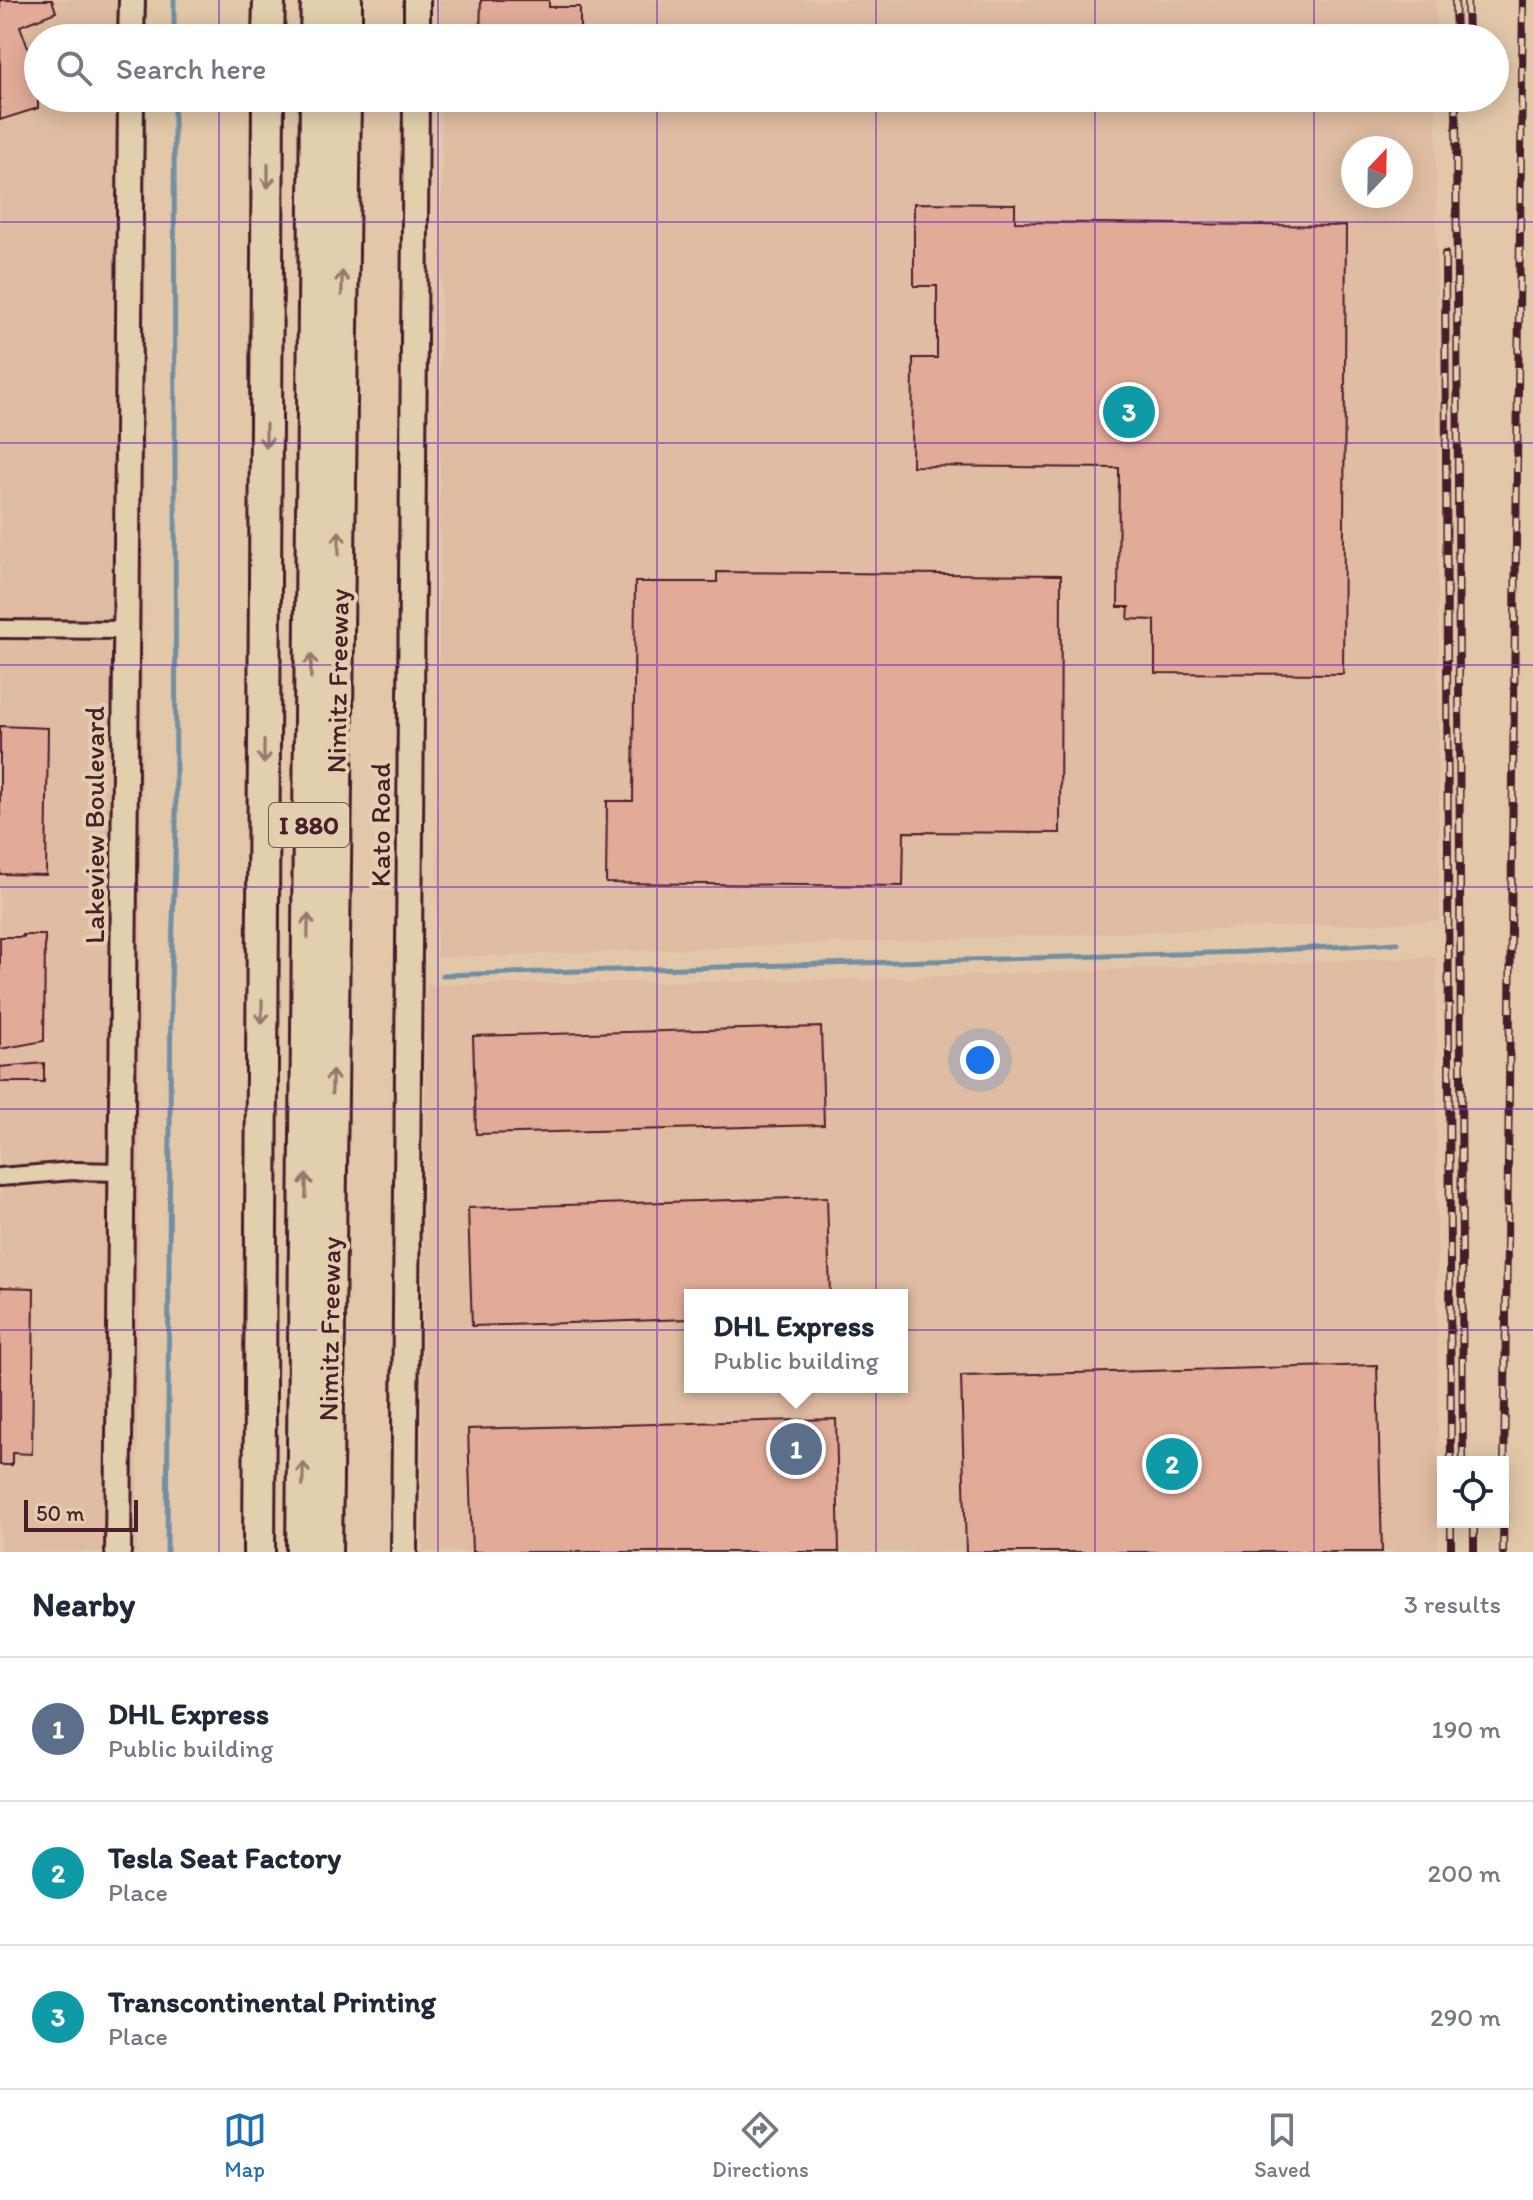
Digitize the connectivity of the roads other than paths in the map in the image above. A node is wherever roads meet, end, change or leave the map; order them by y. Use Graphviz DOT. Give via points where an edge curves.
graph roads {
  1 [pos="132,0"];
  2 [pos="269,0"];
  3 [pos="317,0"];
  4 [pos="346,0"];
  5 [pos="417,0"];
  6 [pos="131,24"];
  7 [pos="268,24"];
  8 [pos="316,24"];
  9 [pos="346,24"];
  10 [pos="417,24"];
  11 [pos="131,112"];
  12 [pos="268,112"];
  13 [pos="316,112"];
  14 [pos="345,112"];
  15 [pos="416,112"];
  16 [pos="0,629"];
  17 [pos="126,630"];
  18 [pos="121,1172"];
  19 [pos="0,1177"];
  20 [pos="118,1552"];
  21 [pos="259,1552"];
  22 [pos="302,1552"];
  23 [pos="326,1552"];
  24 [pos="404,1552"];
  1 -- 6 [label="street"];
  2 -- 7 [label="highway"];
  3 -- 8 [label="highway"];
  4 -- 9 [label="highway"];
  5 -- 10 [label="street"];
  11 -- 17 [label="street, Lakeview Boulevard"];
  12 -- 21 [label="highway, I 880, one-way"];
  22 -- 13 [label="highway, I 880, one-way"];
  23 -- 14 [label="highway, Nimitz Freeway / I 880, one-way"];
  15 -- 24 [label="street, Kato Road"];
  16 -- 17 [label="street"];
  17 -- 18 [label="street, Lakeview Boulevard"];
  18 -- 19 [label="street"];
  18 -- 20 [label="street, Lakeview Boulevard"];
}
